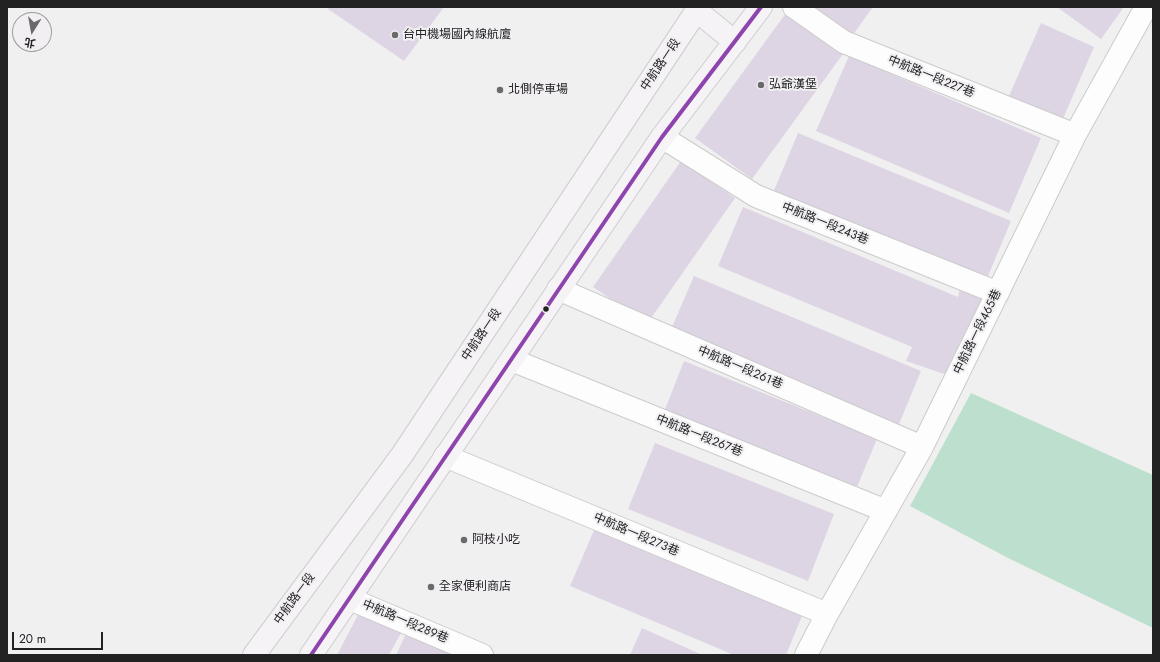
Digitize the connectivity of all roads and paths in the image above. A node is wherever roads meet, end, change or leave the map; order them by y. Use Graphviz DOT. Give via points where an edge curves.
graph roads {
  1 [pos="761,7"];
  2 [pos="794,7"];
  3 [pos="1146,7"];
  4 [pos="698,9"];
  5 [pos="735,42"];
  6 [pos="1075,135"];
  7 [pos="662,137"];
  8 [pos="558,289"];
  9 [pos="998,293"];
  10 [pos="512,360"];
  11 [pos="922,447"];
  12 [pos="445,456"];
  13 [pos="886,511"];
  14 [pos="350,599"];
  15 [pos="826,614"];
  16 [pos="254,655"];
  17 [pos="310,655"];
  18 [pos="482,655"];
  19 [pos="806,655"];
  1 -- 5 [label="main road"];
  2 -- 6 [label="lane, 中航路一段227巷" via="844,42"];
  3 -- 6 [label="lane, 中航路一段465巷"];
  4 -- 5 [label="main road"];
  4 -- 16 [label="main road, 中航路一段" via="402,455"];
  5 -- 7 [label="main road"];
  6 -- 9 [label="lane, 中航路一段465巷"];
  7 -- 8 [label="main road"];
  7 -- 9 [label="lane, 中航路一段243巷" via="756,196"];
  8 -- 10 [label="main road"];
  8 -- 11 [label="lane, 中航路一段261巷"];
  9 -- 11 [label="lane, 中航路一段465巷"];
  10 -- 12 [label="main road"];
  10 -- 13 [label="lane, 中航路一段267巷"];
  11 -- 13 [label="lane, 中航路一段465巷"];
  12 -- 14 [label="main road"];
  12 -- 15 [label="lane, 中航路一段273巷"];
  13 -- 15 [label="lane, 中航路一段465巷"];
  14 -- 17 [label="main road"];
  14 -- 18 [label="lane, 中航路一段289巷"];
  15 -- 19 [label="lane, 中航路一段465巷"];
}
